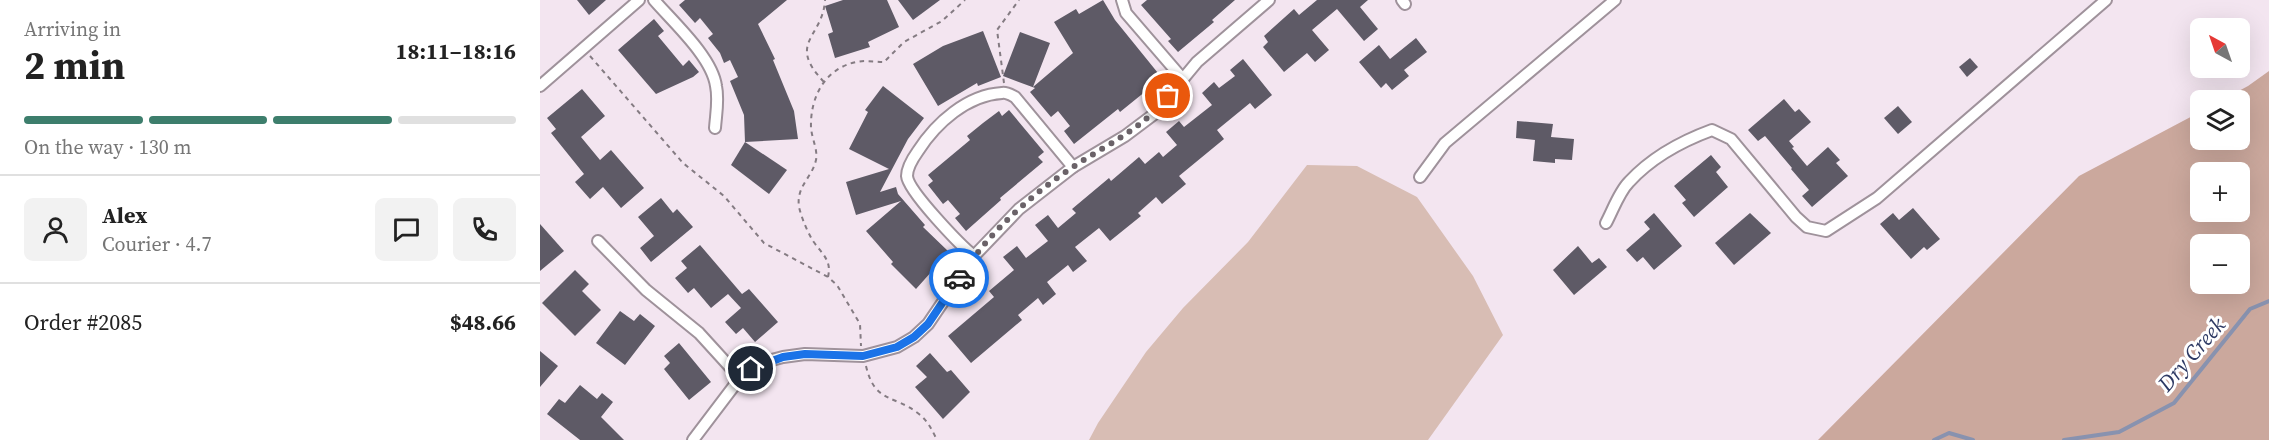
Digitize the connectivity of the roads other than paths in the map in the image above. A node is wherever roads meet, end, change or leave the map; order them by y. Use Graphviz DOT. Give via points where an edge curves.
graph roads {
  1 [pos="639,0"];
  2 [pos="654,0"];
  3 [pos="1122,0"];
  4 [pos="1269,0"];
  5 [pos="1615,0"];
  6 [pos="2106,0"];
  7 [pos="1182,78"];
  8 [pos="540,86"];
  9 [pos="715,128"];
  10 [pos="1073,167"];
  11 [pos="1420,177"];
  12 [pos="1606,223"];
  13 [pos="598,241"];
  14 [pos="974,256"];
  15 [pos="740,378"];
  16 [pos="693,440"];
  1 -- 8 [label="street"];
  2 -- 9 [label="street" via="711,71 716,86"];
  3 -- 7 [label="street" via="1126,13"];
  4 -- 7 [label="street"];
  5 -- 11 [label="street" via="1445,143"];
  6 -- 12 [label="street" via="1877,198 1826,231 1807,227 1731,139 1712,130 1691,137 1657,158 1628,183"];
  7 -- 10 [label="street" via="1153,115"];
  10 -- 14 [label="street" via="1019,209"];
  10 -- 14 [label="street" via="1015,97 1004,92 960,108 942,121 911,162 909,185"];
  13 -- 15 [label="street" via="646,290 699,333"];
  14 -- 15 [label="street" via="928,324 897,347 863,356 783,357 751,369"];
  15 -- 16 [label="street"];
}
